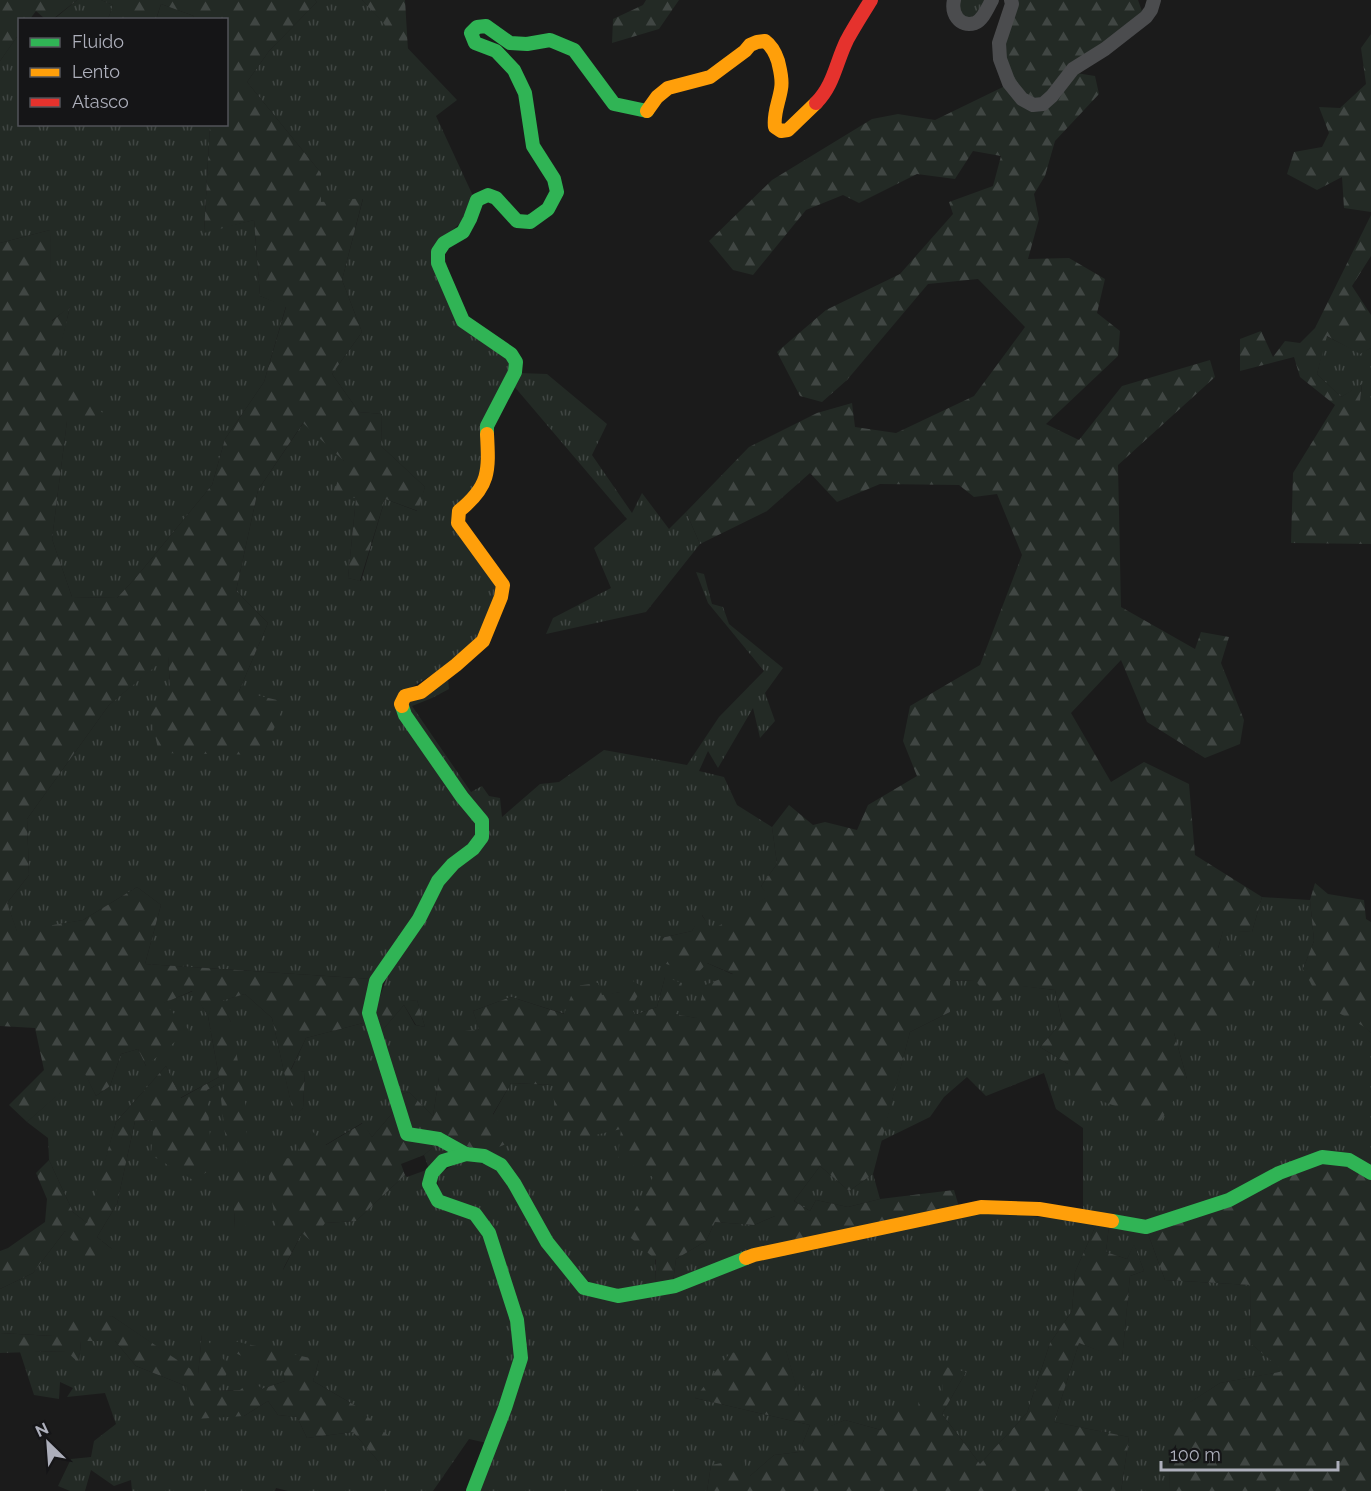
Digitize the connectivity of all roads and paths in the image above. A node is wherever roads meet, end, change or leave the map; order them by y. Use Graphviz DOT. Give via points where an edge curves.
graph roads {
  1 [pos="871,0"];
  2 [pos="954,0"];
  3 [pos="992,0"];
  4 [pos="1011,0"];
  5 [pos="1154,0"];
  6 [pos="466,1154"];
  7 [pos="1371,1173"];
  8 [pos="473,1491"];
  1 -- 6 [label="street" via="846,42 824,95 788,130 781,131 774,120 782,77 776,54 765,41 750,45 710,77 668,88 646,112 614,104 574,50 562,44 550,40 510,43 486,26 471,33 475,43 496,51 514,70 525,93 533,146 554,179 556,192 548,209 530,222 517,221 496,198 488,195 477,200 463,232 444,243 438,252 438,263 464,321 511,354 516,362 515,372 487,426 489,464 484,483 459,511 458,523 503,585 483,641 421,693 405,696 401,704 482,822 482,837 438,880 420,919 376,981 369,1013 407,1134 439,1139"];
  2 -- 3 [label="street" via="957,20 966,23 975,23 983,16"];
  4 -- 5 [label="street" via="999,43 1000,59 1009,83 1022,99 1033,105 1043,104 1073,69 1146,17"];
  6 -- 7 [label="street" via="484,1156 501,1165 547,1242 584,1288 618,1296 675,1286 754,1255 981,1207 1039,1209 1146,1227 1229,1200 1279,1173 1322,1157 1349,1160"];
  6 -- 8 [label="street" via="443,1161 432,1173 429,1184 438,1201 475,1214 489,1233 517,1320 521,1358"];
}
